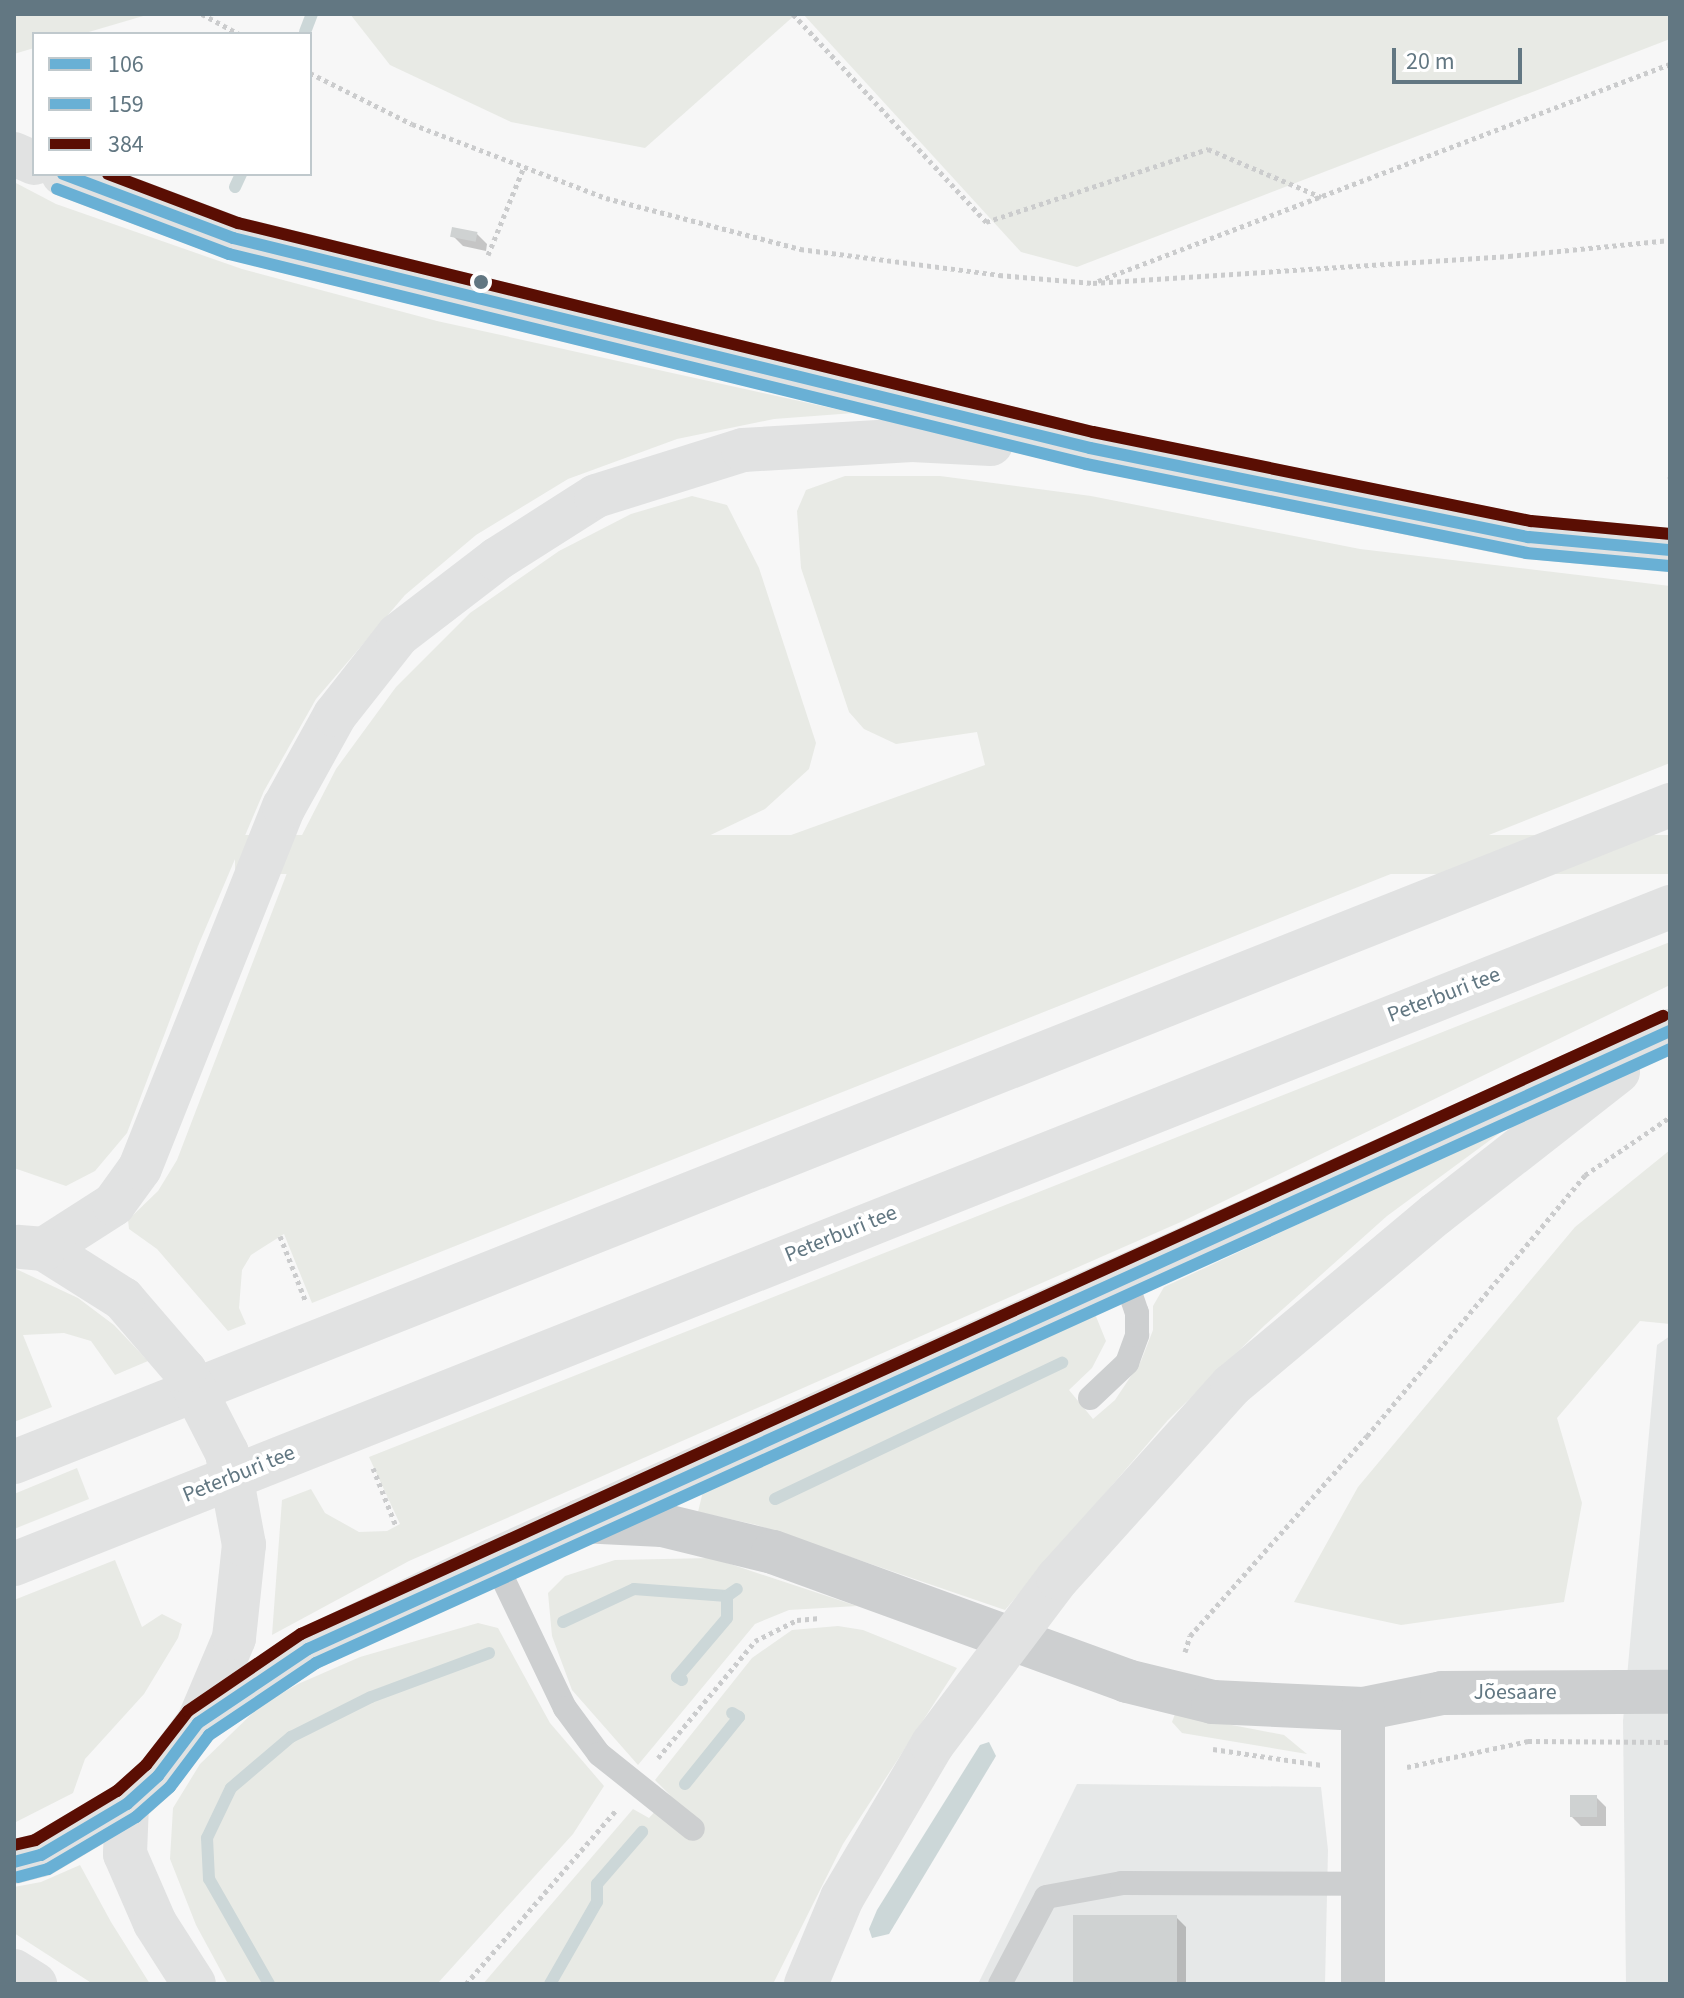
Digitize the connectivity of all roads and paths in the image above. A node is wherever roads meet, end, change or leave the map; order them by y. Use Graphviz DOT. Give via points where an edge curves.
graph roads {
  1 [pos="202,14"];
  2 [pos="793,14"];
  3 [pos="235,32"];
  4 [pos="1670,64"];
  5 [pos="312,74"];
  6 [pos="524,167"];
  7 [pos="68,176"];
  8 [pos="1321,197"];
  9 [pos="1670,240"];
  10 [pos="488,255"];
  11 [pos="1093,283"];
  12 [pos="1090,448"];
  13 [pos="1670,550"];
  14 [pos="1670,805"];
  15 [pos="1670,907"];
  16 [pos="1670,1031"];
  17 [pos="1670,1117"];
  18 [pos="280,1236"];
  19 [pos="29,1248"];
  20 [pos="1124,1275"];
  21 [pos="316,1321"];
  22 [pos="1090,1398"];
  23 [pos="365,1441"];
  24 [pos="14,1462"];
  25 [pos="581,1521"];
  26 [pos="396,1526"];
  27 [pos="494,1560"];
  28 [pos="14,1564"];
  29 [pos="1183,1660"];
  30 [pos="1670,1692"];
  31 [pos="1363,1709"];
  32 [pos="198,1723"];
  33 [pos="1670,1742"];
  34 [pos="1199,1745"];
  35 [pos="1362,1768"];
  36 [pos="127,1804"];
  37 [pos="693,1829"];
  38 [pos="14,1862"];
  39 [pos="1363,1884"];
  40 [pos="14,1971"];
  41 [pos="35,1984"];
  42 [pos="194,1984"];
  43 [pos="806,1984"];
  44 [pos="1000,1984"];
  45 [pos="1363,1984"];
  1 -- 3 [label="path"];
  2 -- 8 [label="path" via="986,222 1208,149"];
  4 -- 8 [label="path"];
  5 -- 6 [label="path" via="412,124"];
  6 -- 10 [label="path"];
  6 -- 11 [label="path" via="606,198 800,249"];
  7 -- 12 [label="highway" via="233,238"];
  8 -- 11 [label="path"];
  9 -- 11 [label="path"];
  12 -- 13 [label="highway" via="1529,537"];
  12 -- 19 [label="highway" via="912,440 743,450 596,496 472,578 398,635 335,715 284,807 140,1168 114,1204"];
  14 -- 21 [label="highway"];
  15 -- 23 [label="highway, Peterburi tee"];
  16 -- 20 [label="highway"];
  16 -- 43 [label="highway" via="1436,1214 1221,1397 1058,1578 932,1745 842,1898"];
  17 -- 29 [label="path" via="1585,1175 1367,1436 1190,1636"];
  18 -- 21 [label="path"];
  19 -- 32 [label="highway" via="123,1299 185,1371 227,1453 244,1545 236,1622"];
  20 -- 22 [label="lane" via="1137,1313 1137,1335 1127,1363"];
  20 -- 25 [label="highway"];
  21 -- 24 [label="highway"];
  23 -- 26 [label="path"];
  23 -- 28 [label="highway, Peterburi tee"];
  25 -- 27 [label="highway"];
  25 -- 31 [label="street, Jõesaare" via="662,1525 773,1552 1127,1681 1213,1702"];
  27 -- 32 [label="highway" via="308,1649"];
  27 -- 37 [label="lane" via="565,1708 599,1754"];
  30 -- 31 [label="street, Jõesaare" via="1442,1693"];
  31 -- 35 [label="street"];
  32 -- 36 [label="highway" via="158,1776"];
  33 -- 35 [label="path" via="1528,1741 1443,1762"];
  34 -- 35 [label="path"];
  35 -- 39 [label="street"];
  36 -- 38 [label="highway" via="41,1855"];
  36 -- 42 [label="highway" via="125,1854 155,1923"];
  39 -- 44 [label="lane" via="1122,1883 1046,1897"];
  39 -- 45 [label="street"];
  40 -- 41 [label="highway"];
}
